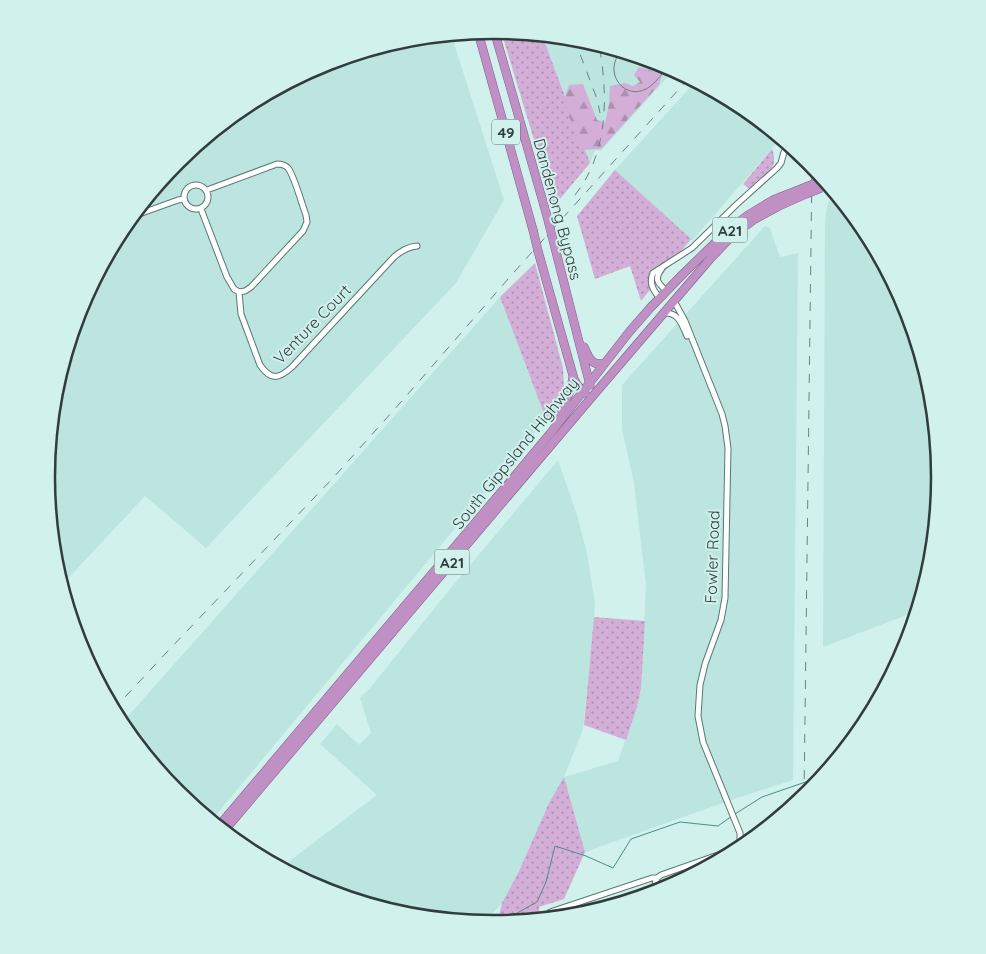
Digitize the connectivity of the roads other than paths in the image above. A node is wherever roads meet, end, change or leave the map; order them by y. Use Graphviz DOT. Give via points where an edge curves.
graph roads {
  1 [pos="480,39"];
  2 [pos="497,39"];
  3 [pos="784,152"];
  4 [pos="820,186"];
  5 [pos="207,190"];
  6 [pos="806,191"];
  7 [pos="184,199"];
  8 [pos="201,209"];
  9 [pos="143,213"];
  10 [pos="417,246"];
  11 [pos="662,268"];
  12 [pos="666,291"];
  13 [pos="239,292"];
  14 [pos="660,298"];
  15 [pos="674,301"];
  16 [pos="663,313"];
  17 [pos="574,327"];
  18 [pos="695,347"];
  19 [pos="607,360"];
  20 [pos="572,375"];
  21 [pos="589,383"];
  22 [pos="583,391"];
  23 [pos="592,397"];
  24 [pos="549,435"];
  25 [pos="510,487"];
  26 [pos="225,824"];
  27 [pos="740,838"];
  28 [pos="712,857"];
  29 [pos="657,878"];
  30 [pos="655,884"];
  31 [pos="550,912"];
  1 -- 20 [label="highway, Dandenong Bypass / 49, bridge"];
  2 -- 17 [label="highway, Dandenong Bypass / 49, bridge"];
  3 -- 11 [label="street" via="774,171 692,248"];
  4 -- 6 [label="highway, South Gippsland Highway, bridge"];
  5 -- 7 [label="street" via="192,186"];
  5 -- 8 [label="street" via="208,203"];
  5 -- 13 [label="street" via="282,164 292,176 306,216 303,231 251,287"];
  6 -- 12 [label="highway, South Gippsland Highway / A21" via="773,200 739,222"];
  6 -- 15 [label="highway, South Gippsland Highway / A21" via="761,215 732,236"];
  7 -- 8 [label="street" via="192,209"];
  7 -- 9 [label="street"];
  8 -- 13 [label="street" via="227,278"];
  10 -- 13 [label="street, Venture Court" via="394,257 292,367 276,377 264,372 260,365 241,314"];
  11 -- 12 [label="street" via="657,281"];
  11 -- 14 [label="street" via="651,278 654,291"];
  12 -- 14 [label="highway, South Gippsland Highway / A21"];
  12 -- 15 [label="highway"];
  14 -- 15 [label="highway"];
  14 -- 19 [label="highway, South Gippsland Highway / A21"];
  15 -- 16 [label="highway, South Gippsland Highway / A21"];
  15 -- 18 [label="street, Fowler Road"];
  16 -- 18 [label="street" via="677,316"];
  16 -- 23 [label="highway, South Gippsland Highway / A21"];
  17 -- 19 [label="highway, 49" via="592,362 597,364"];
  17 -- 21 [label="highway, Dandenong Bypass / 49"];
  18 -- 27 [label="street, Fowler Road" via="722,414 728,448 725,598 702,673 698,709 702,742"];
  19 -- 21 [label="highway, South Gippsland Highway / A21"];
  20 -- 22 [label="highway, Dandenong Bypass / 49"];
  20 -- 24 [label="highway, 49" via="570,392"];
  21 -- 22 [label="highway, South Gippsland Highway / A21"];
  21 -- 23 [label="highway, Dandenong Bypass / 49"];
  22 -- 23 [label="highway, 49"];
  22 -- 24 [label="highway, South Gippsland Highway / A21"];
  23 -- 25 [label="highway, South Gippsland Highway / A21"];
  24 -- 25 [label="highway, South Gippsland Highway / A21"];
  25 -- 26 [label="highway, South Gippsland Highway / A21"];
  28 -- 29 [label="street"];
  29 -- 30 [label="street"];
  29 -- 31 [label="street"];
}
